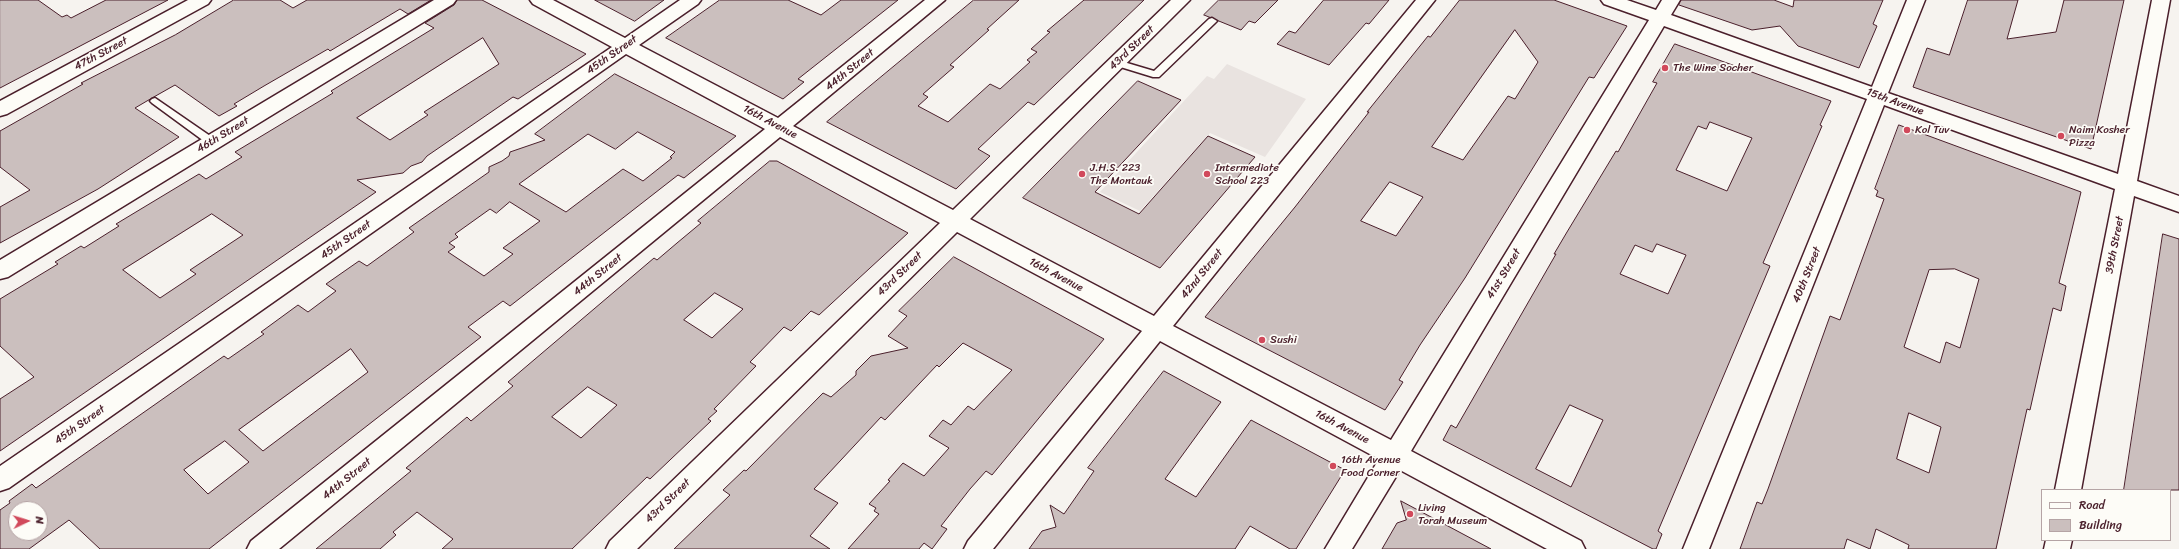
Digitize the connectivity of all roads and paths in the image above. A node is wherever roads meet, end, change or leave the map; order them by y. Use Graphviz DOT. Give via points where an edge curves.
graph roads {
  1 [pos="202,0"];
  2 [pos="446,0"];
  3 [pos="539,0"];
  4 [pos="692,0"];
  5 [pos="936,0"];
  6 [pos="1181,0"];
  7 [pos="1426,0"];
  8 [pos="1610,0"];
  9 [pos="1916,0"];
  10 [pos="2161,0"];
  11 [pos="1666,9"];
  12 [pos="1212,21"];
  13 [pos="626,46"];
  14 [pos="1117,63"];
  15 [pos="1878,96"];
  16 [pos="155,101"];
  17 [pos="0,109"];
  18 [pos="779,127"];
  19 [pos="212,142"];
  20 [pos="2125,184"];
  21 [pos="2179,204"];
  22 [pos="955,221"];
  23 [pos="0,271"];
  24 [pos="1158,329"];
  25 [pos="1395,454"];
  26 [pos="0,480"];
  27 [pos="2068,489"];
  28 [pos="260,549"];
  29 [pos="619,549"];
  30 [pos="977,549"];
  31 [pos="1338,549"];
  32 [pos="1572,549"];
  33 [pos="1696,549"];
  1 -- 17 [label="street, 47th Street"];
  2 -- 19 [label="street, 46th Street"];
  3 -- 13 [label="street, 16th Avenue"];
  4 -- 13 [label="street, 45th Street"];
  5 -- 18 [label="street, 44th Street"];
  6 -- 14 [label="street, 43rd Street"];
  7 -- 24 [label="street, 42nd Street"];
  8 -- 11 [label="street, 15th Avenue"];
  9 -- 15 [label="street, 40th Street"];
  10 -- 20 [label="street, 39th Street"];
  11 -- 15 [label="street, 15th Avenue"];
  11 -- 25 [label="street, 41st Street"];
  12 -- 14 [label="lane" via="1156,75"];
  13 -- 18 [label="street, 16th Avenue"];
  13 -- 26 [label="street, 45th Street"];
  14 -- 22 [label="street, 43rd Street"];
  15 -- 20 [label="street, 15th Avenue"];
  15 -- 33 [label="street, 40th Street"];
  16 -- 19 [label="lane"];
  18 -- 22 [label="street, 16th Avenue"];
  18 -- 28 [label="street, 44th Street"];
  19 -- 23 [label="street, 46th Street"];
  20 -- 21 [label="street, 15th Avenue"];
  20 -- 27 [label="street, 39th Street"];
  22 -- 24 [label="street, 16th Avenue"];
  22 -- 29 [label="street, 43rd Street"];
  24 -- 25 [label="street, 16th Avenue"];
  24 -- 30 [label="street, 42nd Street"];
  25 -- 31 [label="street, 41st Street"];
  25 -- 32 [label="street, 16th Avenue"];
}
